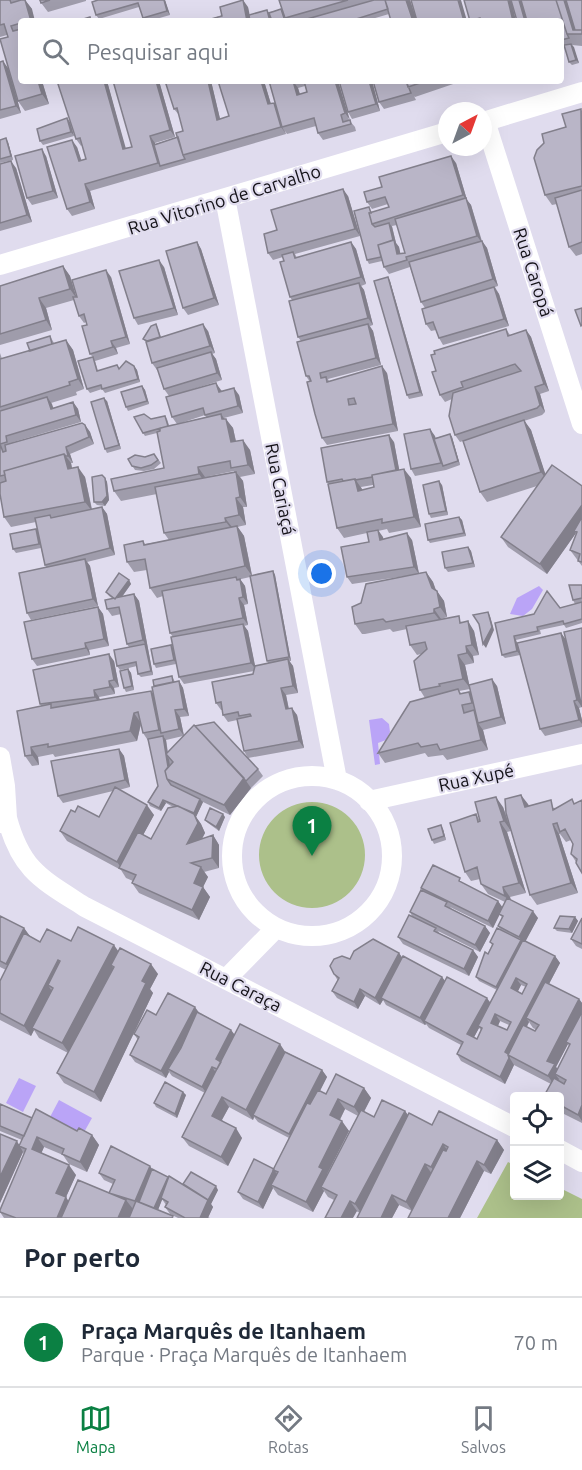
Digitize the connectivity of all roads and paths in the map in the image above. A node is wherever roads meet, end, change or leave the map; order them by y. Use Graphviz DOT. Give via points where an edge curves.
graph roads {
  1 [pos="582,92"];
  2 [pos="492,119"];
  3 [pos="438,135"];
  4 [pos="492,146"];
  5 [pos="225,198"];
  6 [pos="0,265"];
  7 [pos="582,424"];
  8 [pos="582,754"];
  9 [pos="0,758"];
  10 [pos="337,780"];
  11 [pos="369,801"];
  12 [pos="3,820"];
  13 [pos="276,928"];
  14 [pos="227,978"];
  15 [pos="510,1125"];
  16 [pos="564,1152"];
  17 [pos="582,1162"];
  1 -- 2 [label="street"];
  3 -- 5 [label="street, Rua Vitorino de Carvalho"];
  4 -- 7 [label="street, Rua Caropá"];
  5 -- 6 [label="street, Rua Vitorino de Carvalho"];
  5 -- 10 [label="street, Rua Cariaçá"];
  8 -- 11 [label="street, Rua Xupé"];
  9 -- 12 [label="street, Rua Caraça" via="5,786"];
  10 -- 11 [label="street"];
  10 -- 13 [label="street" via="307,777 278,784 254,801 238,825 232,855 237,884 252,909"];
  11 -- 13 [label="street" via="384,821 391,861 383,893 369,914 348,928 325,936 300,936"];
  12 -- 14 [label="street, Rua Caraça" via="15,847 32,870 58,890"];
  13 -- 14 [label="street"];
  14 -- 15 [label="street, Rua Caraça"];
  16 -- 17 [label="street"];
}
